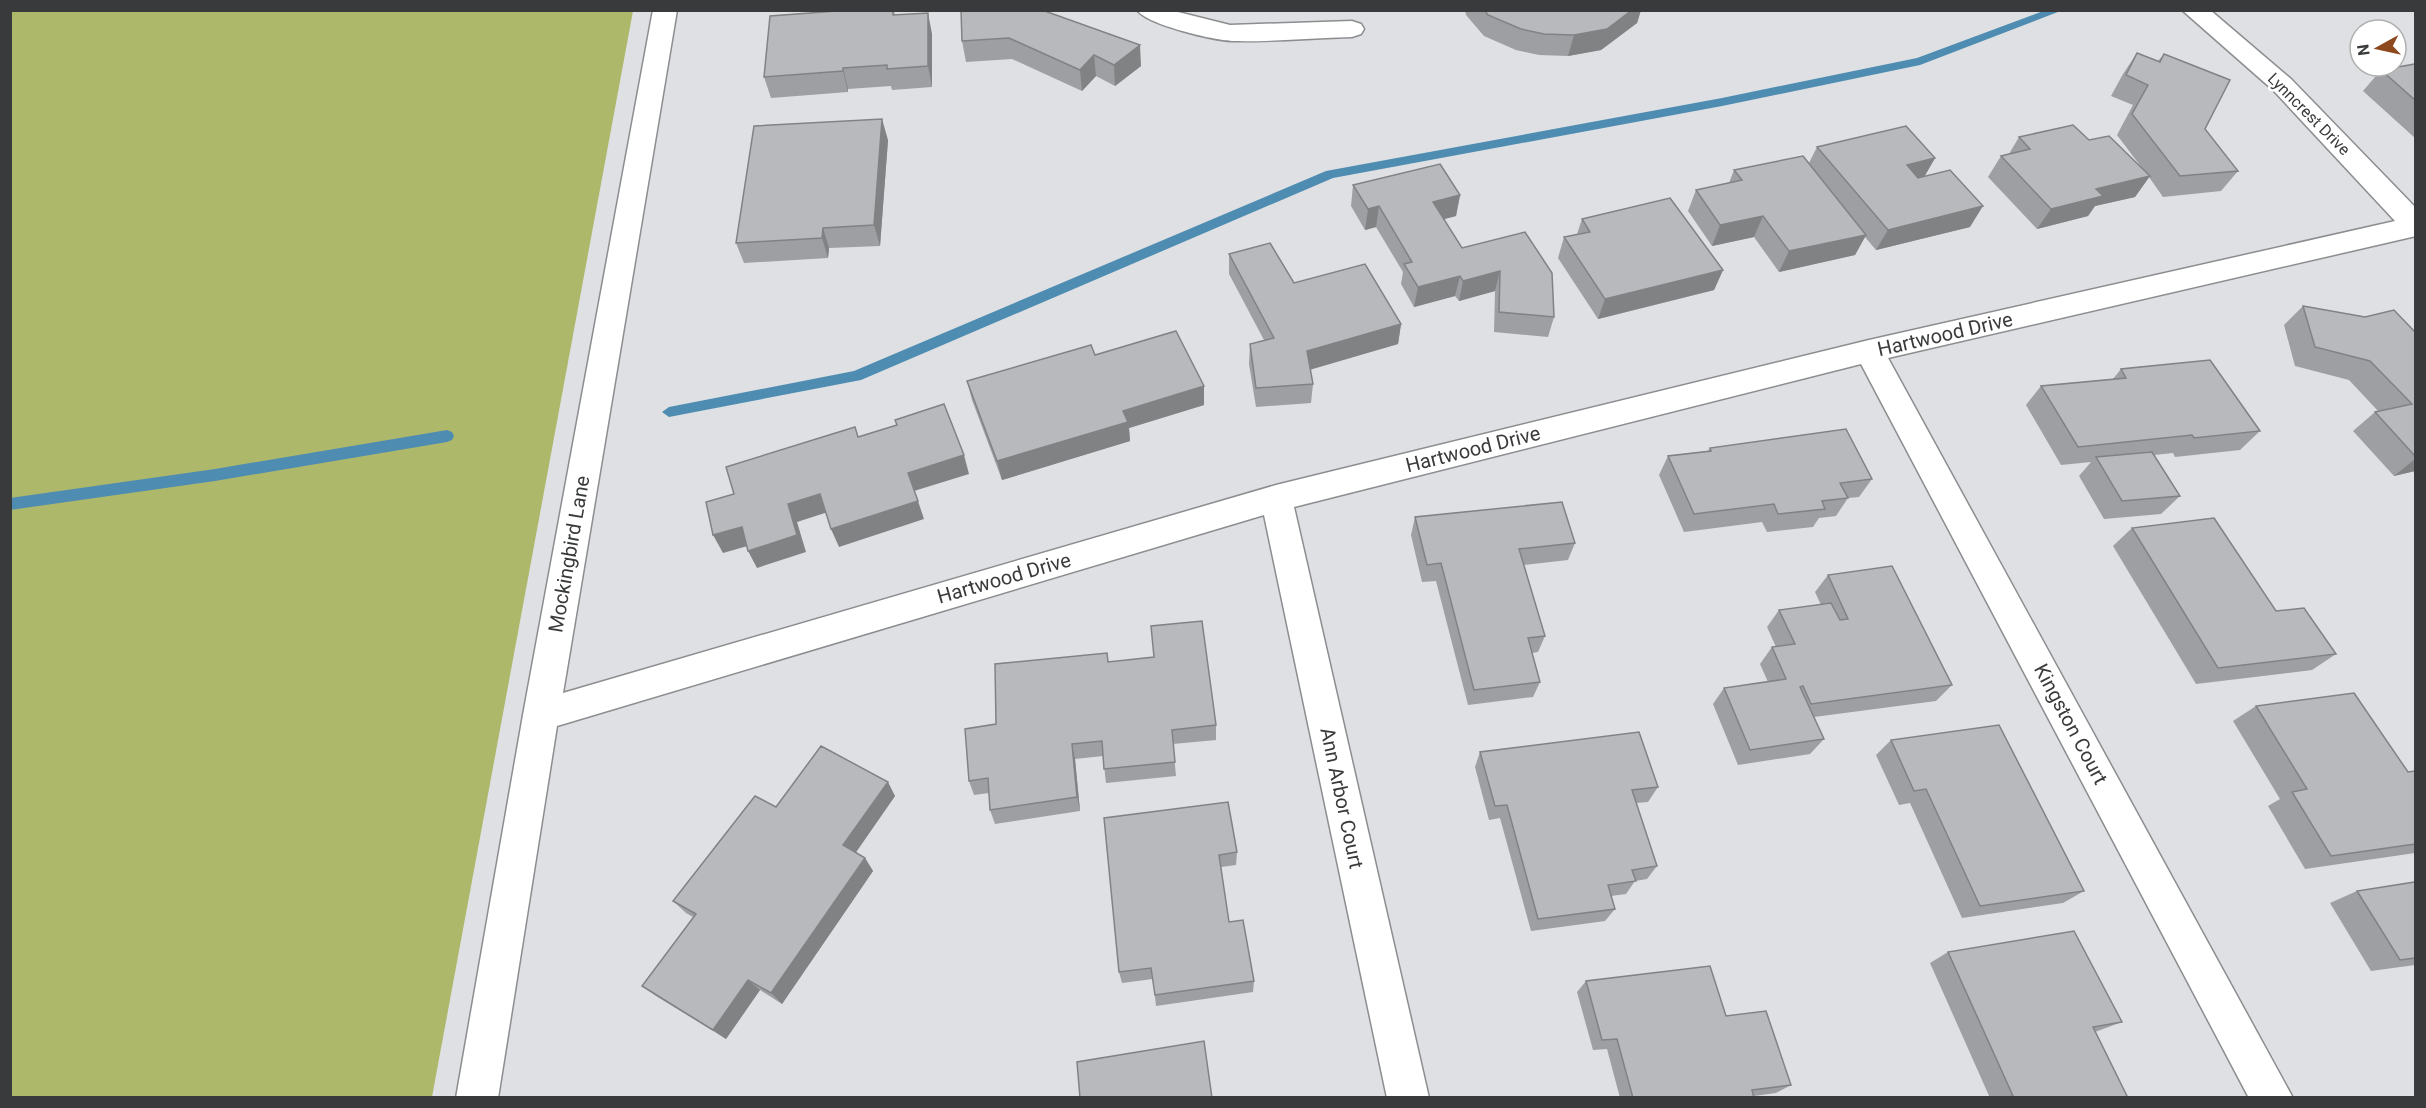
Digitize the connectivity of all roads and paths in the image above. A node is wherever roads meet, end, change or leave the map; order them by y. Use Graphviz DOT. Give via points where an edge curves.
graph roads {
  1 [pos="665,10"];
  2 [pos="1149,10"];
  3 [pos="2194,10"];
  4 [pos="1352,29"];
  5 [pos="2415,226"];
  6 [pos="1869,351"];
  7 [pos="1276,498"];
  8 [pos="541,715"];
  9 [pos="477,1098"];
  10 [pos="1408,1098"];
  11 [pos="2272,1098"];
  1 -- 8 [label="street, Mockingbird Lane"];
  2 -- 4 [label="street" via="1170,20 1230,33"];
  3 -- 5 [label="street, Lynncrest Drive" via="2220,29 2319,121"];
  5 -- 6 [label="street, Hartwood Drive"];
  6 -- 7 [label="street, Hartwood Drive"];
  6 -- 11 [label="street, Kingston Court"];
  7 -- 8 [label="street, Hartwood Drive"];
  7 -- 10 [label="street, Ann Arbor Court"];
  8 -- 9 [label="street, Mockingbird Lane"];
}
